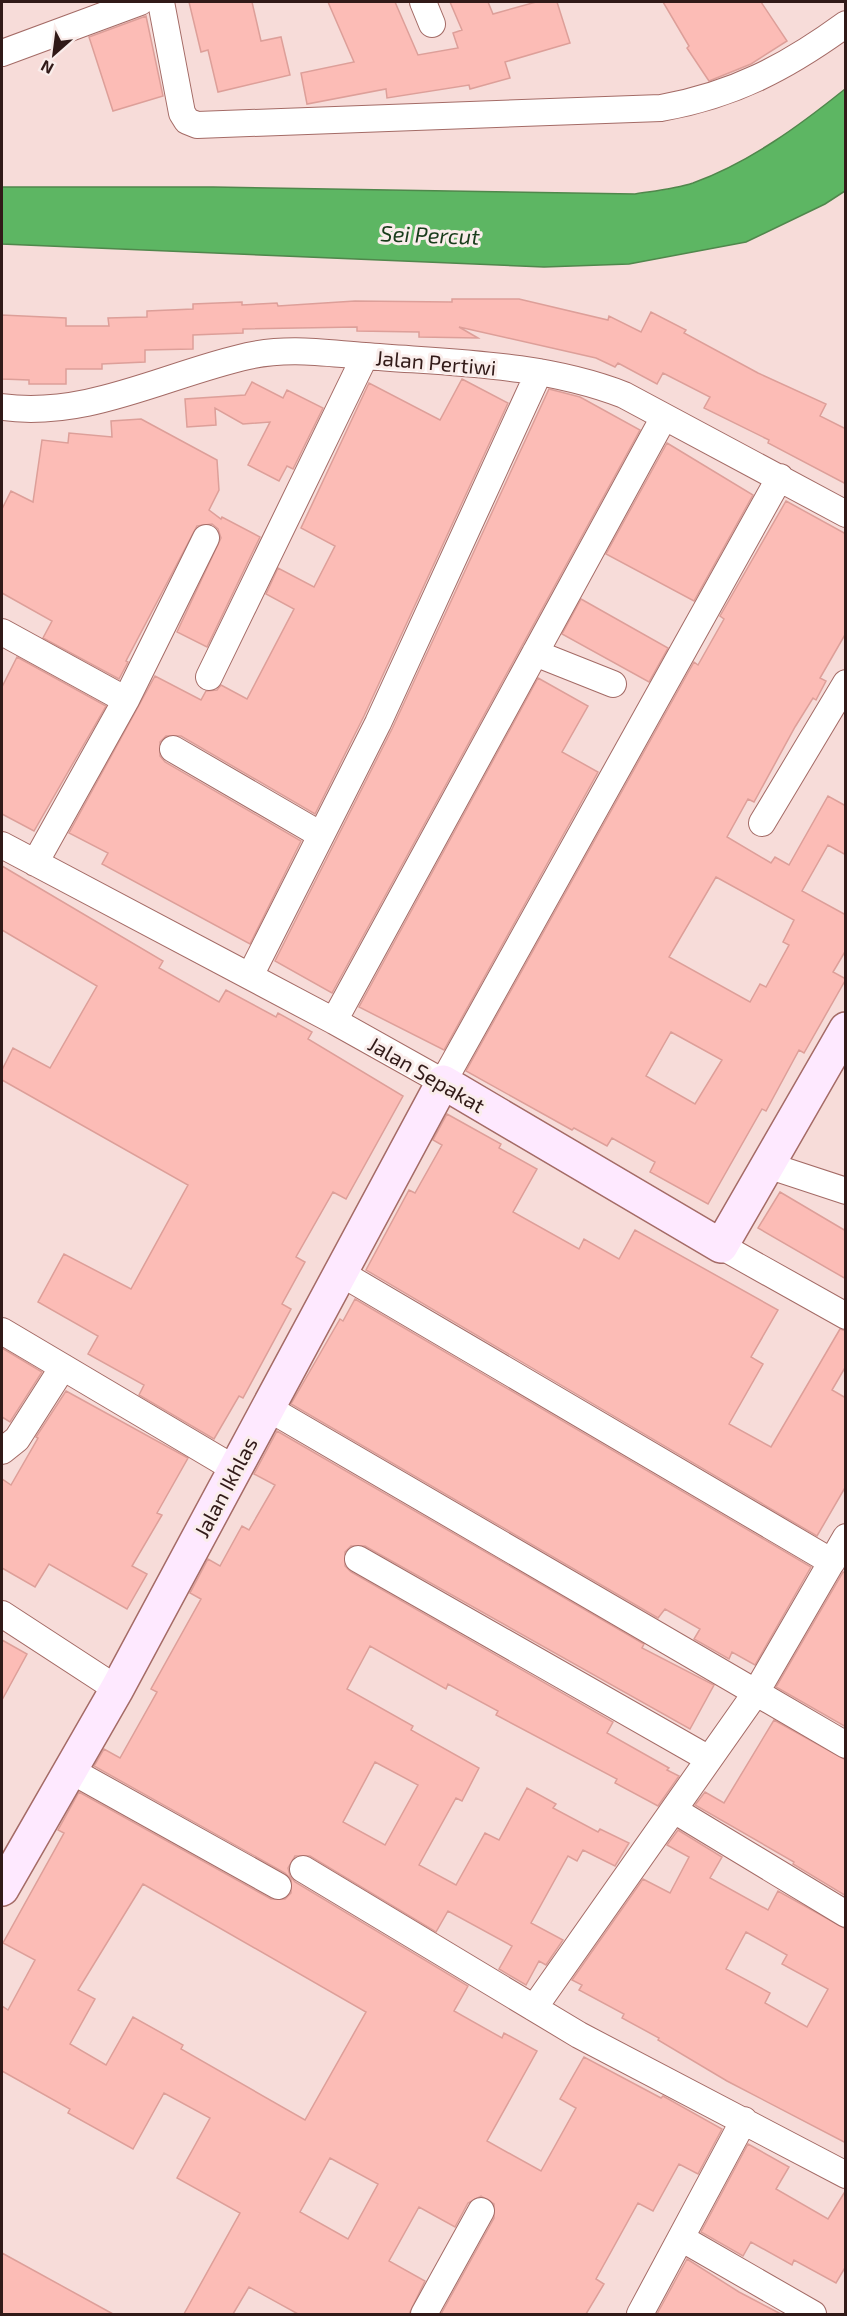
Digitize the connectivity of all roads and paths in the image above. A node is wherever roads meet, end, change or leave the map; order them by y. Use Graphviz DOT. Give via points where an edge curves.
graph roads {
  1 [pos="140,2"];
  2 [pos="161,2"];
  3 [pos="846,24"];
  4 [pos="2,52"];
  5 [pos="364,356"];
  6 [pos="539,372"];
  7 [pos="2,407"];
  8 [pos="664,417"];
  9 [pos="780,477"];
  10 [pos="846,514"];
  11 [pos="206,538"];
  12 [pos="2,632"];
  13 [pos="535,653"];
  14 [pos="209,677"];
  15 [pos="846,683"];
  16 [pos="613,684"];
  17 [pos="126,700"];
  18 [pos="173,749"];
  19 [pos="762,823"];
  20 [pos="321,835"];
  21 [pos="2,845"];
  22 [pos="35,863"];
  23 [pos="250,976"];
  24 [pos="334,1021"];
  25 [pos="846,1029"];
  26 [pos="443,1082"];
  27 [pos="767,1165"];
  28 [pos="846,1191"];
  29 [pos="722,1246"];
  30 [pos="339,1272"];
  31 [pos="846,1316"];
  32 [pos="2,1331"];
  33 [pos="63,1367"];
  34 [pos="268,1408"];
  35 [pos="2,1451"];
  36 [pos="235,1469"];
  37 [pos="846,1537"];
  38 [pos="358,1559"];
  39 [pos="832,1562"];
  40 [pos="2,1614"];
  41 [pos="117,1689"];
  42 [pos="755,1694"];
  43 [pos="846,1745"];
  44 [pos="709,1760"];
  45 [pos="70,1770"];
  46 [pos="674,1810"];
  47 [pos="303,1869"];
  48 [pos="278,1886"];
  49 [pos="2,1889"];
  50 [pos="846,1914"];
  51 [pos="534,2008"];
  52 [pos="744,2120"];
  53 [pos="846,2175"];
  54 [pos="481,2211"];
  55 [pos="681,2238"];
  56 [pos="424,2314"];
  57 [pos="640,2314"];
  58 [pos="813,2314"];
  1 -- 4 [label="street"];
  2 -- 3 [label="street" via="182,113 187,121 197,125 662,108 710,98 745,84"];
  5 -- 6 [label="street, Jalan Pertiwi"];
  5 -- 7 [label="street, Jalan Pertiwi" via="283,350 247,356 64,407"];
  5 -- 14 [label="street"];
  6 -- 8 [label="street, Jalan Pertiwi" via="604,388"];
  6 -- 20 [label="street" via="378,723"];
  8 -- 9 [label="street, Jalan Pertiwi"];
  8 -- 13 [label="street"];
  9 -- 10 [label="street, Jalan Pertiwi"];
  9 -- 26 [label="street"];
  11 -- 17 [label="street"];
  12 -- 17 [label="street"];
  13 -- 16 [label="street"];
  13 -- 24 [label="street"];
  15 -- 19 [label="street"];
  17 -- 22 [label="street"];
  18 -- 20 [label="street"];
  20 -- 23 [label="street"];
  21 -- 22 [label="street, Jalan Sepakat"];
  22 -- 23 [label="street, Jalan Sepakat"];
  23 -- 24 [label="street, Jalan Sepakat"];
  24 -- 26 [label="street, Jalan Sepakat"];
  25 -- 27 [label="street"];
  26 -- 29 [label="street, Jalan Sepakat"];
  26 -- 30 [label="street, Jalan Ikhlas"];
  27 -- 28 [label="street"];
  27 -- 29 [label="street"];
  29 -- 31 [label="street, Jalan Sepakat"];
  30 -- 34 [label="street, Jalan Ikhlas"];
  30 -- 39 [label="street"];
  32 -- 33 [label="street"];
  33 -- 35 [label="street" via="17,1439"];
  33 -- 36 [label="street"];
  34 -- 36 [label="street, Jalan Ikhlas"];
  34 -- 42 [label="street"];
  36 -- 41 [label="street, Jalan Ikhlas"];
  37 -- 39 [label="street"];
  38 -- 44 [label="street"];
  39 -- 42 [label="street"];
  40 -- 41 [label="street"];
  41 -- 45 [label="street, Jalan Ikhlas"];
  42 -- 43 [label="street"];
  42 -- 44 [label="street"];
  44 -- 46 [label="street"];
  45 -- 48 [label="street"];
  45 -- 49 [label="street, Jalan Ikhlas"];
  46 -- 50 [label="street"];
  46 -- 51 [label="street"];
  47 -- 51 [label="street"];
  51 -- 52 [label="street"];
  52 -- 53 [label="street"];
  52 -- 55 [label="street"];
  54 -- 56 [label="street"];
  55 -- 57 [label="street"];
  55 -- 58 [label="street"];
}
